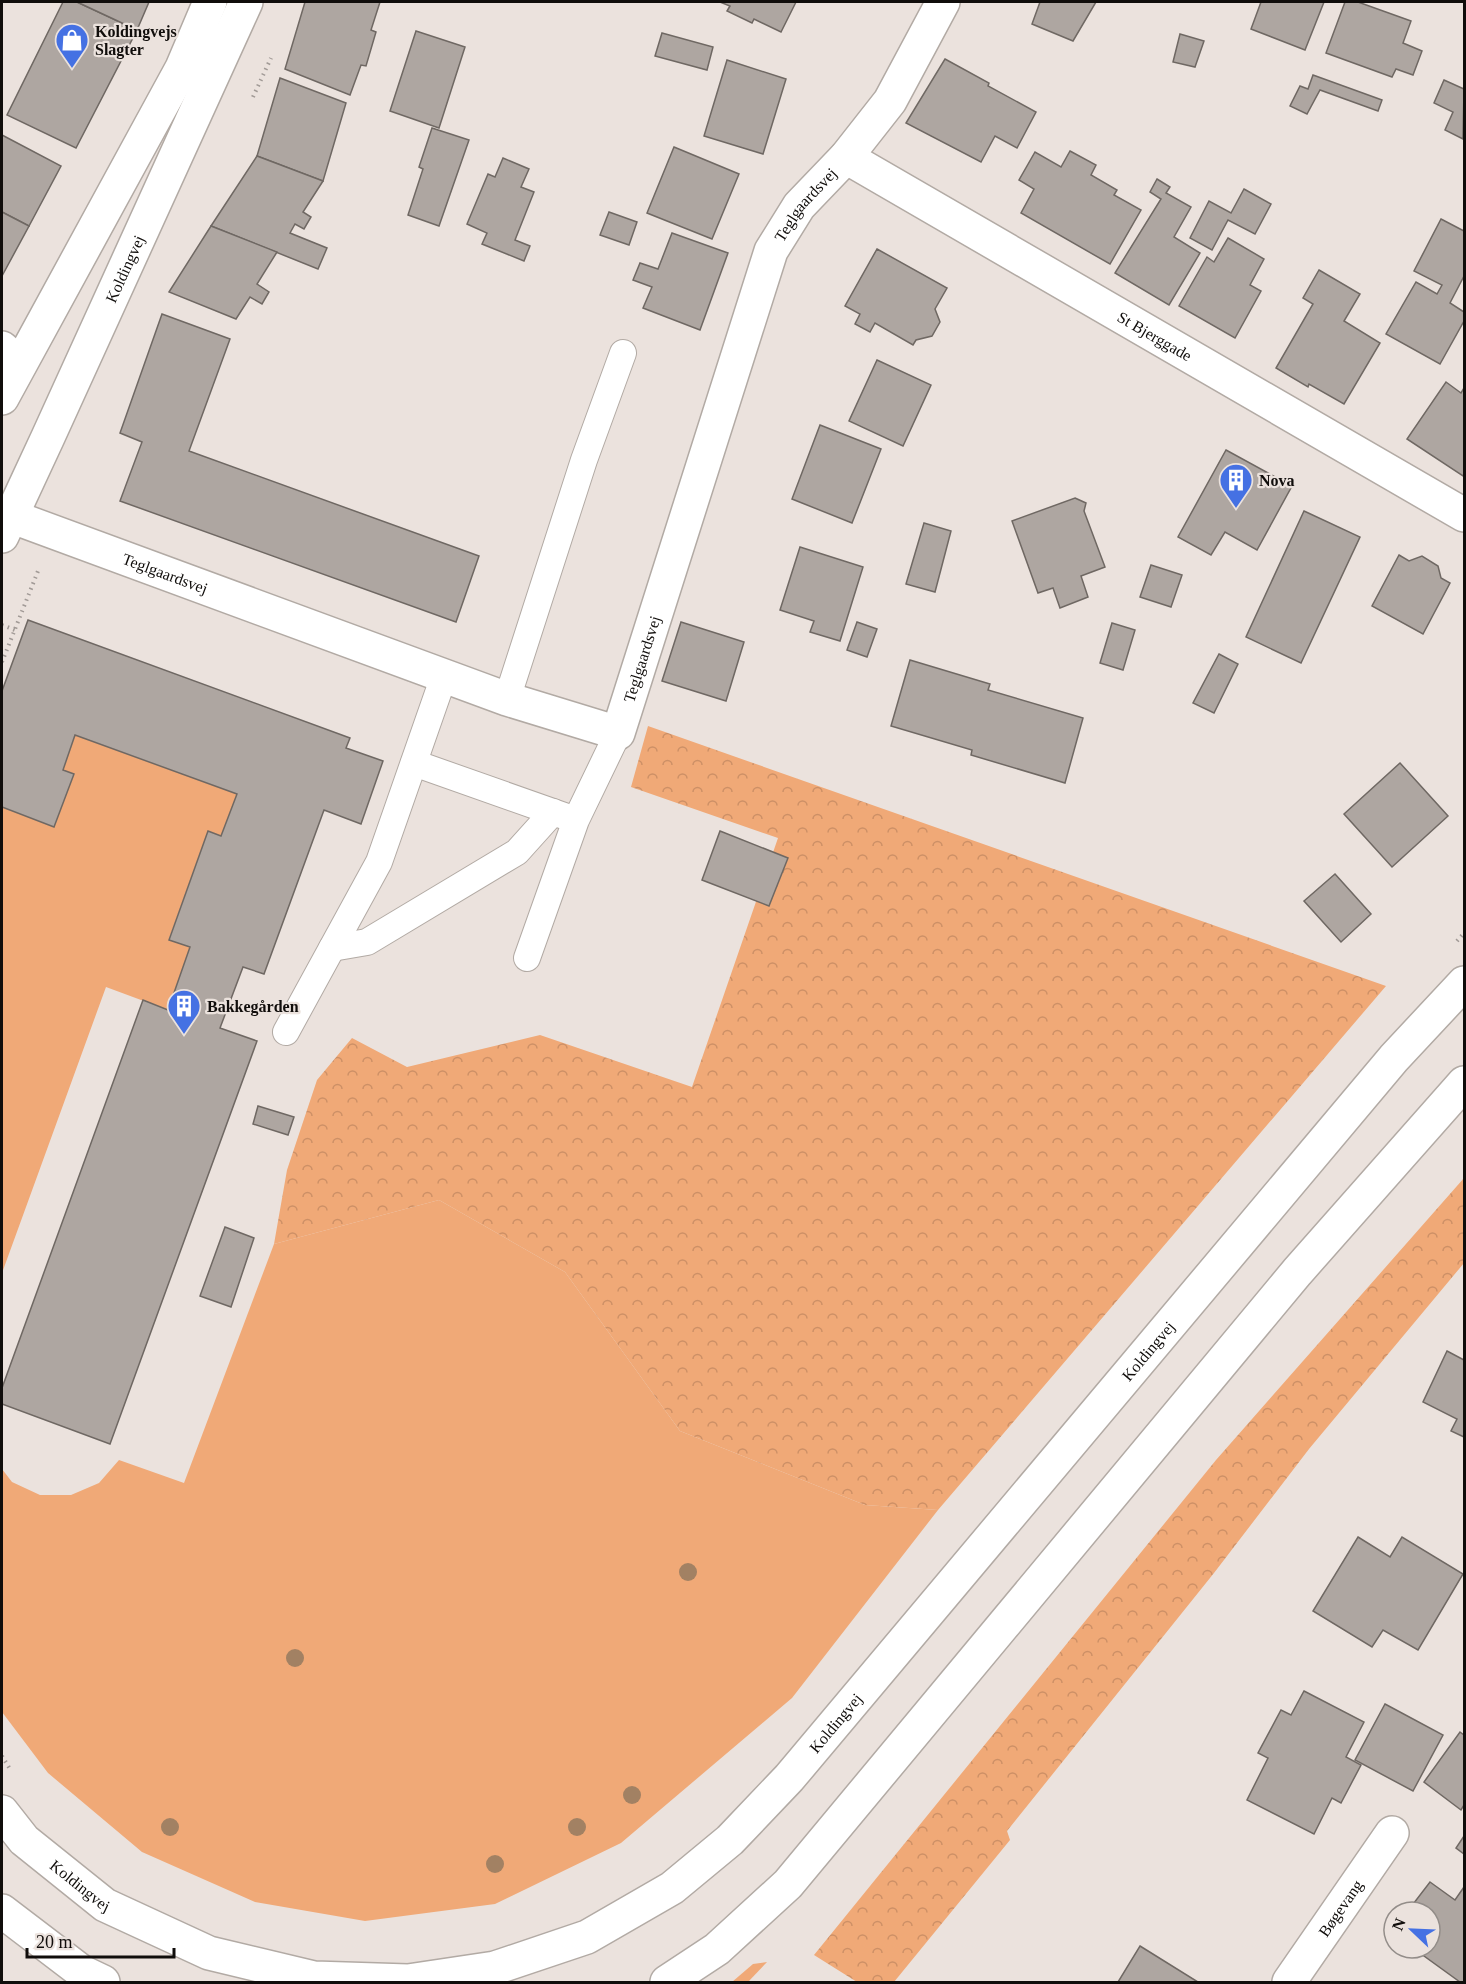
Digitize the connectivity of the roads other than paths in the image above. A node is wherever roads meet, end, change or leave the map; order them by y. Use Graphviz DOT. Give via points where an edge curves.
graph roads {
  1 [pos="210,2"];
  2 [pos="246,2"];
  3 [pos="943,2"];
  4 [pos="846,157"];
  5 [pos="623,353"];
  6 [pos="7,361"];
  7 [pos="2,398"];
  8 [pos="1464,515"];
  9 [pos="4,522"];
  10 [pos="444,676"];
  11 [pos="507,699"];
  12 [pos="618,733"];
  13 [pos="414,763"];
  14 [pos="564,816"];
  15 [pos="332,948"];
  16 [pos="528,958"];
  17 [pos="1464,983"];
  18 [pos="286,1032"];
  19 [pos="1464,1083"];
  20 [pos="2,1812"];
  21 [pos="1392,1833"];
  22 [pos="2,1911"];
  23 [pos="408,1982"];
  24 [pos="103,1983"];
  25 [pos="667,1983"];
  26 [pos="1289,1983"];
  1 -- 6 [label="main road" via="182,68 121,182"];
  2 -- 9 [label="main road, Koldingvej" via="53,426"];
  3 -- 4 [label="main road, Teglgaardsvej" via="890,101"];
  4 -- 8 [label="main road, St Bjerggade"];
  4 -- 12 [label="main road, Teglgaardsvej" via="799,206 771,251"];
  5 -- 11 [label="lane"];
  6 -- 7 [label="main road"];
  9 -- 10 [label="main road, Teglgaardsvej"];
  10 -- 11 [label="main road, Teglgaardsvej"];
  10 -- 13 [label="lane"];
  11 -- 12 [label="main road, Teglgaardsvej"];
  12 -- 14 [label="lane"];
  13 -- 14 [label="lane"];
  13 -- 15 [label="lane" via="379,862"];
  14 -- 15 [label="lane" via="517,852 367,942"];
  14 -- 16 [label="lane"];
  15 -- 18 [label="lane"];
  17 -- 23 [label="main road, Koldingvej" via="1394,1058 789,1778 730,1840 672,1888 587,1938 495,1968"];
  19 -- 25 [label="main road" via="1297,1272 788,1884 717,1949"];
  20 -- 23 [label="main road, Koldingvej" via="24,1840 105,1905 209,1953 314,1978"];
  21 -- 26 [label="main road, Bøgevang"];
  22 -- 24 [label="main road" via="82,1972"];
}
